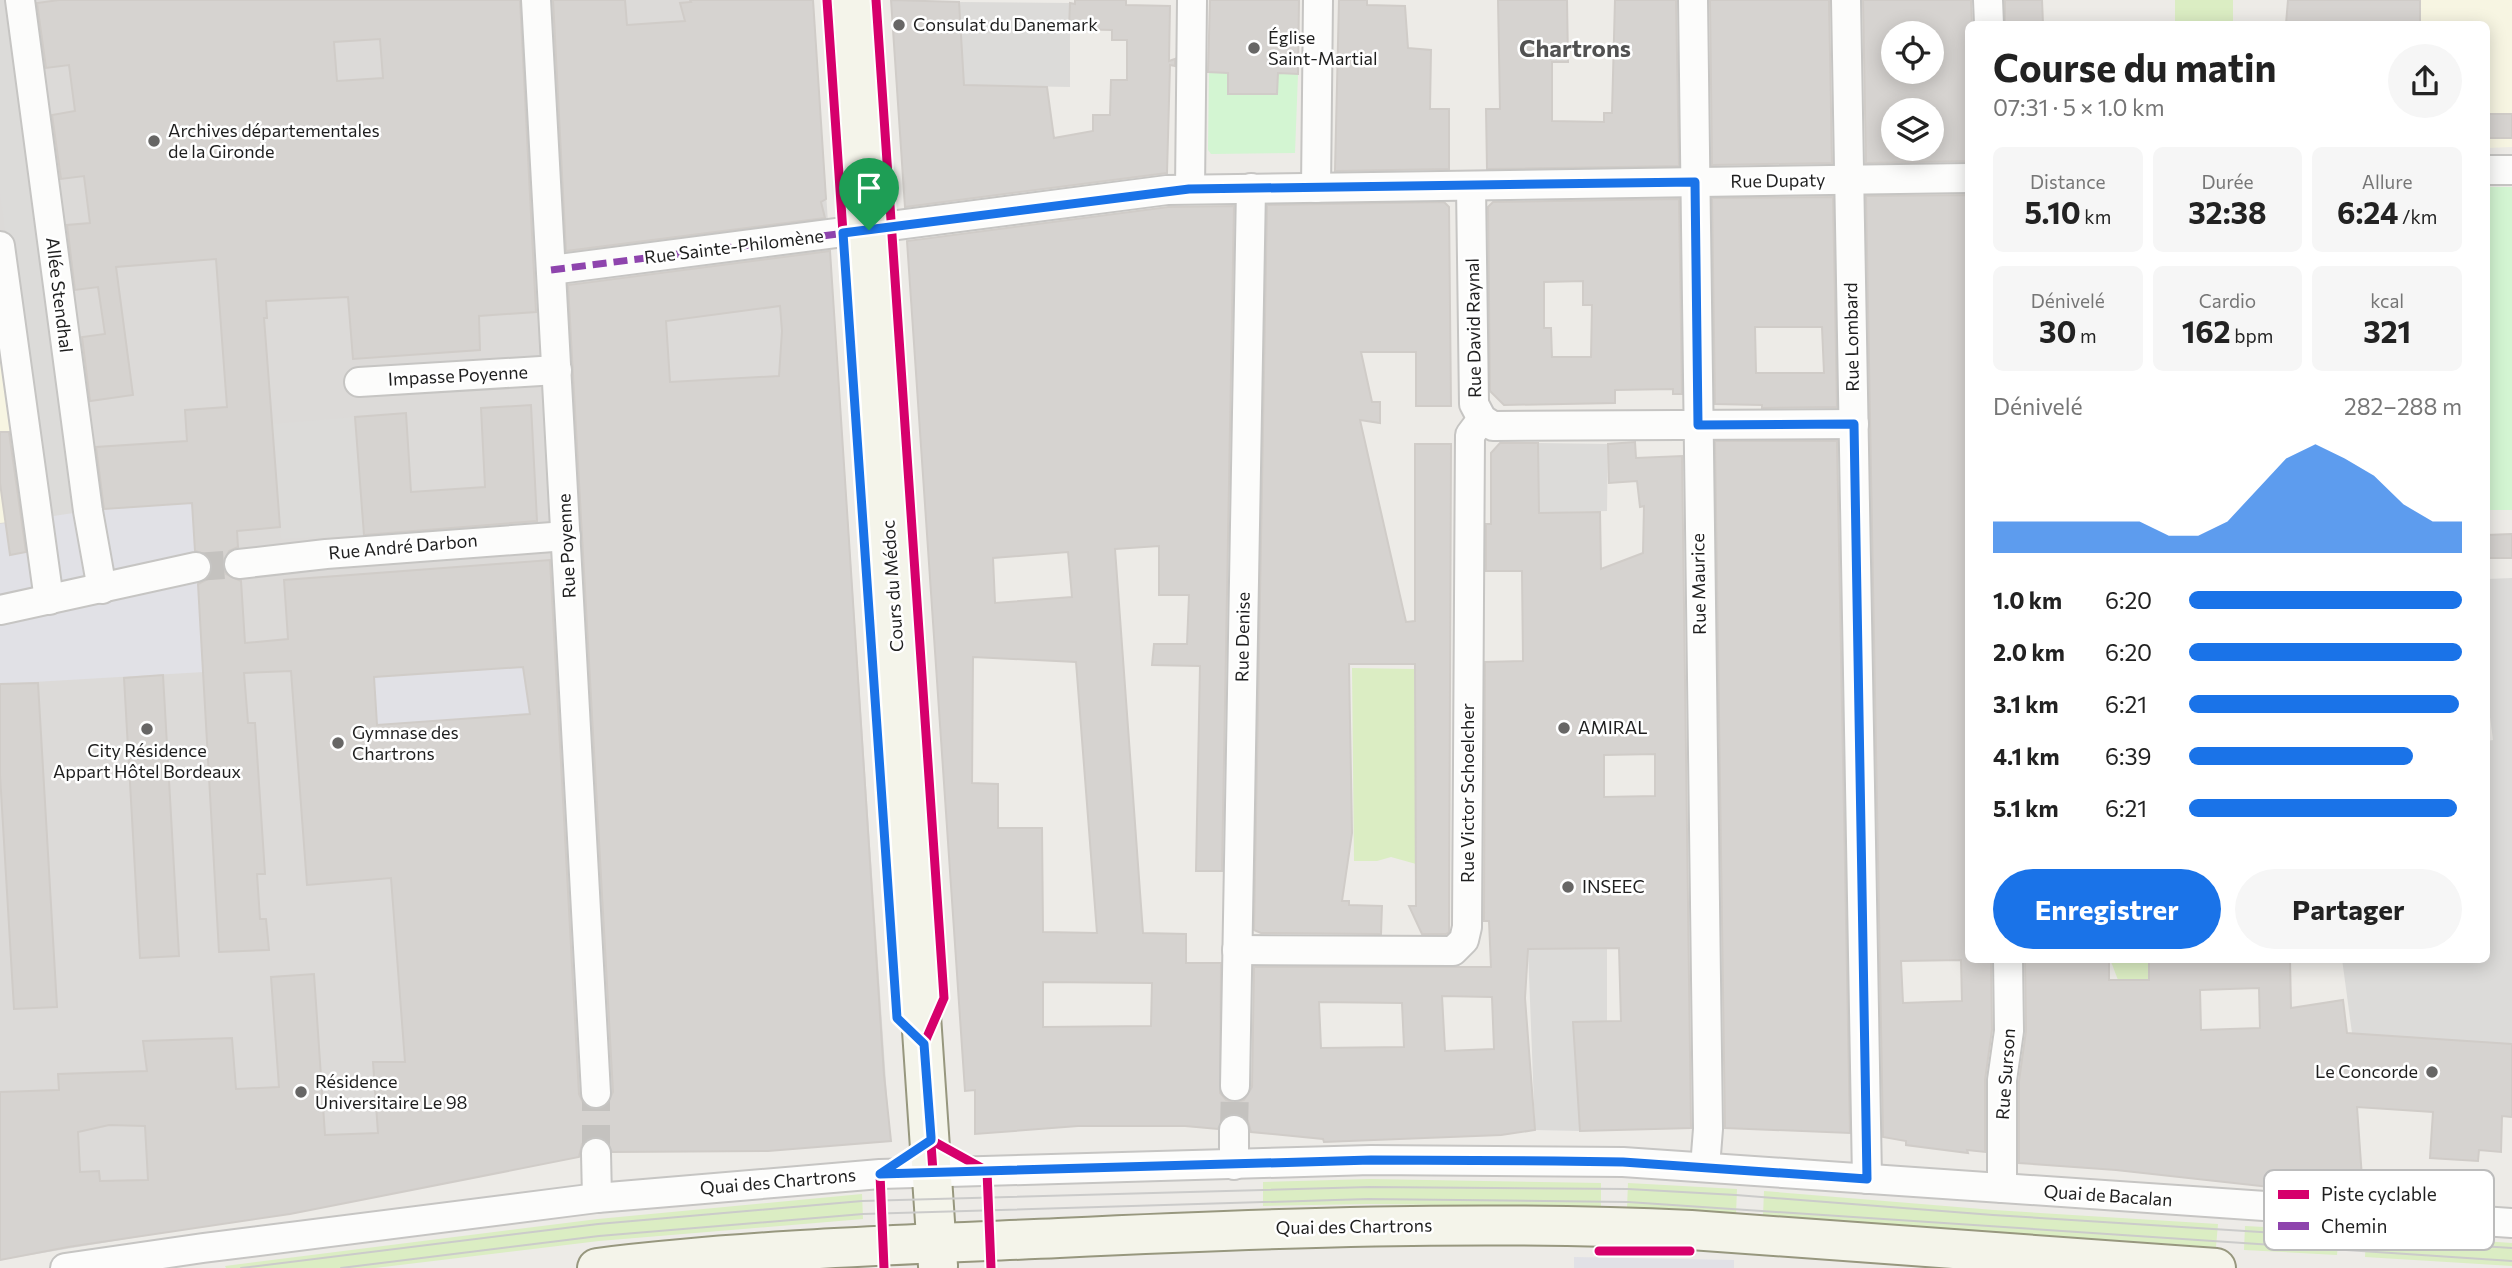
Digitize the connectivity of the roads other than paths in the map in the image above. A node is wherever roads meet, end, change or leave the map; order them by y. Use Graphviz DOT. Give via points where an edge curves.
graph roads {
  1 [pos="20,0"];
  2 [pos="536,0"];
  3 [pos="852,0"];
  4 [pos="1192,0"];
  5 [pos="1318,0"];
  6 [pos="1693,0"];
  7 [pos="1846,0"];
  8 [pos="1988,0"];
  9 [pos="1989,21"];
  10 [pos="2490,170"];
  11 [pos="2512,170"];
  12 [pos="1965,178"];
  13 [pos="1849,180"];
  14 [pos="1695,182"];
  15 [pos="1471,186"];
  16 [pos="1251,188"];
  17 [pos="1316,188"];
  18 [pos="1189,189"];
  19 [pos="869,230"];
  20 [pos="0,246"];
  21 [pos="551,270"];
  22 [pos="557,370"];
  23 [pos="359,382"];
  24 [pos="1482,419"];
  25 [pos="1854,424"];
  26 [pos="1698,425"];
  27 [pos="566,536"];
  28 [pos="239,564"];
  29 [pos="196,567"];
  30 [pos="102,589"];
  31 [pos="49,600"];
  32 [pos="0,610"];
  33 [pos="1237,950"];
  34 [pos="2008,963"];
  35 [pos="1235,1086"];
  36 [pos="596,1093"];
  37 [pos="1234,1130"];
  38 [pos="596,1153"];
  39 [pos="1234,1165"];
  40 [pos="1705,1167"];
  41 [pos="933,1172"];
  42 [pos="1867,1179"];
  43 [pos="2003,1188"];
  44 [pos="597,1198"];
  45 [pos="2264,1206"];
  46 [pos="2494,1222"];
  47 [pos="2512,1223"];
  48 [pos="1691,1240"];
  49 [pos="944,1259"];
  50 [pos="158,1261"];
  51 [pos="65,1268"];
  52 [pos="597,1268"];
  53 [pos="1993,1268"];
  54 [pos="2216,1268"];
  1 -- 30 [label="street, Allée Stendhal" via="88,517"];
  2 -- 21 [label="street, Rue Poyenne"];
  3 -- 19 [label="main road, Cours du Médoc"];
  4 -- 18 [label="street"];
  5 -- 17 [label="street"];
  6 -- 14 [label="street, Rue Maurice"];
  7 -- 13 [label="street, Rue Lombard"];
  8 -- 9 [label="street"];
  10 -- 11 [label="street"];
  12 -- 13 [label="street, Rue Dupaty"];
  13 -- 14 [label="street, Rue Dupaty"];
  13 -- 25 [label="street, Rue Lombard"];
  14 -- 15 [label="street, Rue Dupaty"];
  14 -- 26 [label="street, Rue Maurice"];
  15 -- 17 [label="street, Rue Dupaty"];
  15 -- 24 [label="street, Rue David Raynal" via="1474,404"];
  16 -- 17 [label="street, Rue Dupaty"];
  16 -- 18 [label="street, Rue Sainte-Philomène"];
  16 -- 33 [label="street, Rue Denise"];
  18 -- 19 [label="street, Rue Sainte-Philomène"];
  19 -- 21 [label="street, Rue Sainte-Philomène"];
  19 -- 41 [label="main road, Cours du Médoc"];
  20 -- 31 [label="street"];
  21 -- 22 [label="street, Rue Poyenne"];
  22 -- 23 [label="street, Impasse Poyenne"];
  22 -- 27 [label="street, Rue Poyenne"];
  24 -- 26 [label="street, Rue David Raynal" via="1493,426"];
  24 -- 33 [label="street, Rue Victor Schoelcher" via="1470,435 1464,940 1452,951"];
  25 -- 26 [label="street, Rue David Raynal"];
  25 -- 42 [label="street, Rue Lombard"];
  26 -- 40 [label="street, Rue Maurice"];
  27 -- 28 [label="street, Rue André Darbon"];
  27 -- 36 [label="street, Rue Poyenne"];
  29 -- 30 [label="street"];
  30 -- 31 [label="street"];
  31 -- 32 [label="street"];
  33 -- 35 [label="street, Rue Denise"];
  34 -- 43 [label="street, Rue Surson"];
  37 -- 39 [label="street"];
  38 -- 44 [label="street"];
  39 -- 40 [label="street, Quai des Chartrons" via="1371,1160"];
  39 -- 41 [label="street, Quai des Chartrons"];
  40 -- 42 [label="street, Quai de Bacalan"];
  41 -- 44 [label="street, Quai des Chartrons"];
  41 -- 49 [label="main road, Cours du Médoc"];
  42 -- 43 [label="street, Quai de Bacalan"];
  43 -- 45 [label="street, Quai de Bacalan"];
  44 -- 50 [label="street, Quai des Chartrons"];
  46 -- 47 [label="street, Quai de Bacalan"];
  48 -- 49 [label="main road, Quai des Chartrons" via="1608,1226 1365,1226"];
  48 -- 53 [label="main road"];
  48 -- 54 [label="main road"];
  49 -- 52 [label="main road, Quai des Chartrons"];
  50 -- 51 [label="street, Quai des Chartrons"];
}
